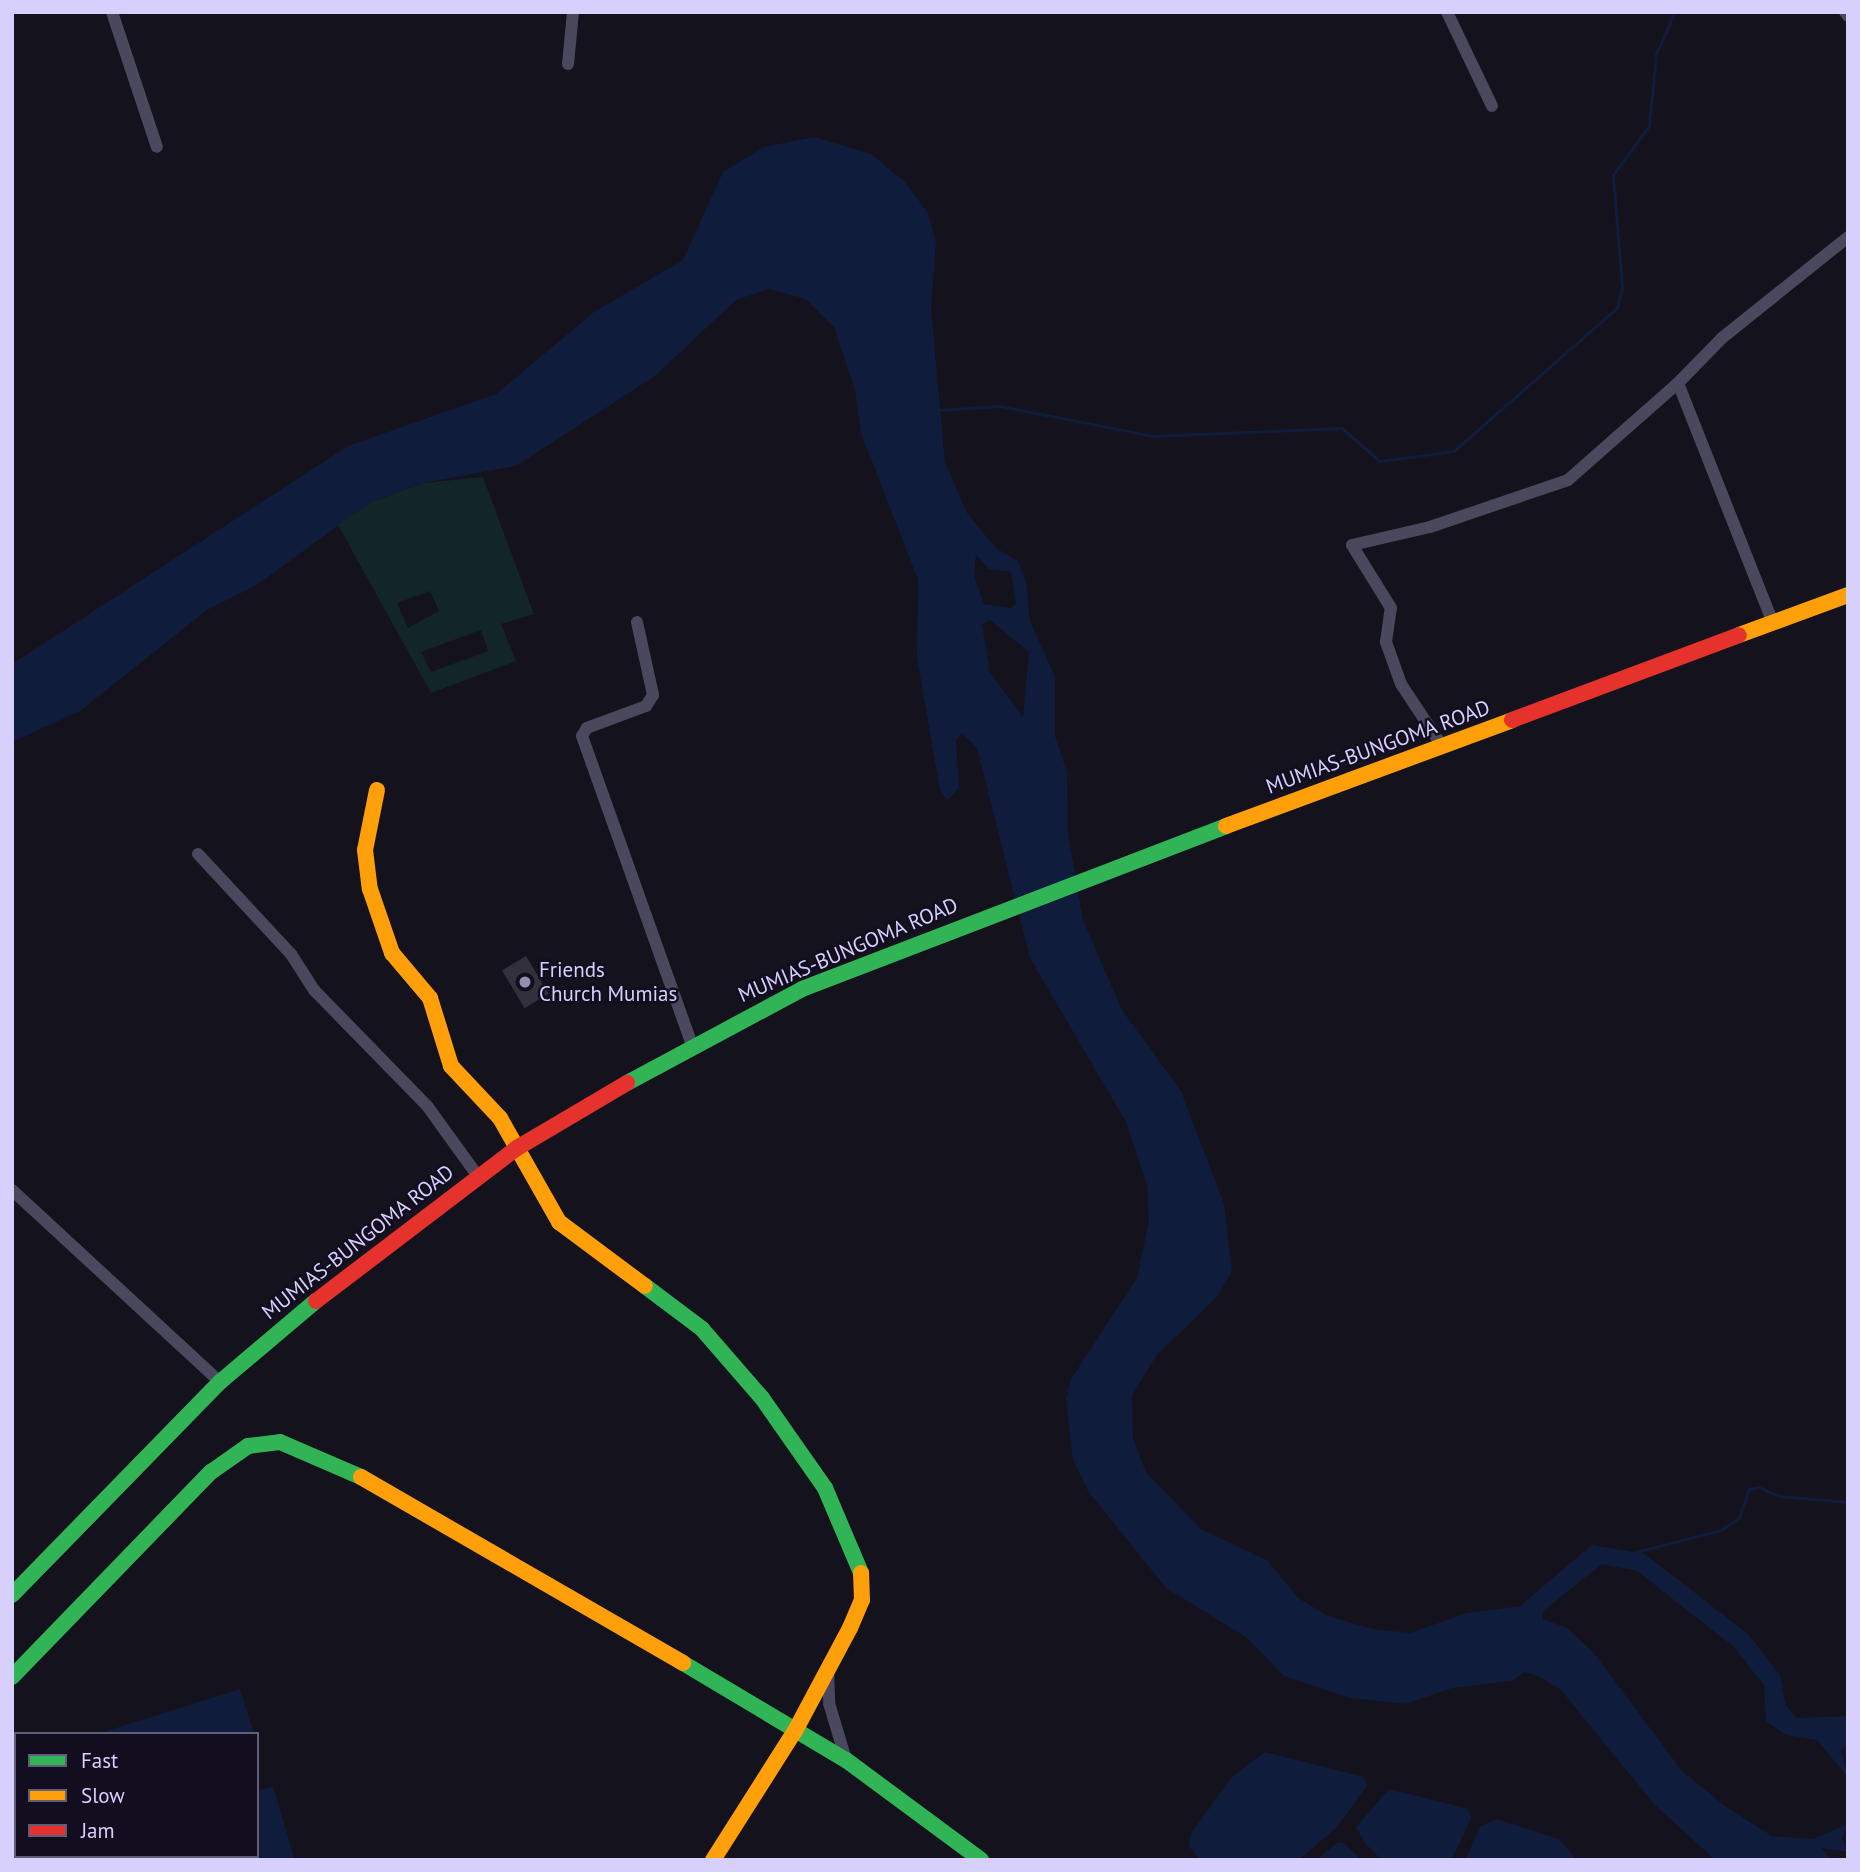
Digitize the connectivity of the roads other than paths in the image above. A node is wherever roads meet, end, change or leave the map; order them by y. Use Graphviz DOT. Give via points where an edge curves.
graph roads {
  1 [pos="112,12"];
  2 [pos="573,12"];
  3 [pos="1447,12"];
  4 [pos="568,64"];
  5 [pos="1492,106"];
  6 [pos="157,147"];
  7 [pos="1848,237"];
  8 [pos="1678,383"];
  9 [pos="1848,595"];
  10 [pos="637,622"];
  11 [pos="1773,623"];
  12 [pos="1442,746"];
  13 [pos="377,790"];
  14 [pos="198,854"];
  15 [pos="692,1045"];
  16 [pos="517,1148"];
  17 [pos="477,1175"];
  18 [pos="12,1190"];
  19 [pos="220,1382"];
  20 [pos="12,1595"];
  21 [pos="828,1668"];
  22 [pos="12,1677"];
  23 [pos="795,1731"];
  24 [pos="846,1760"];
  25 [pos="713,1860"];
  26 [pos="981,1860"];
  1 -- 6 [label="street"];
  2 -- 4 [label="street"];
  3 -- 5 [label="street"];
  7 -- 8 [label="street" via="1722,338"];
  8 -- 11 [label="street"];
  8 -- 12 [label="street" via="1568,480 1430,527 1352,546 1391,608 1386,642 1401,684"];
  9 -- 11 [label="main road, MUMIAS-BUNGOMA ROAD"];
  10 -- 15 [label="street" via="653,695 646,706 587,728 582,736"];
  11 -- 12 [label="main road, MUMIAS-BUNGOMA ROAD"];
  12 -- 15 [label="main road, MUMIAS-BUNGOMA ROAD" via="996,910 802,989"];
  13 -- 16 [label="main road" via="365,864 387,940 403,970 425,988 451,1066 495,1110"];
  14 -- 17 [label="street" via="291,954 314,990 428,1107"];
  15 -- 16 [label="main road, MUMIAS-BUNGOMA ROAD"];
  16 -- 17 [label="main road, MUMIAS-BUNGOMA ROAD"];
  16 -- 21 [label="main road" via="559,1222 702,1329 770,1408 825,1488 849,1530 864,1579 862,1600"];
  17 -- 19 [label="main road, MUMIAS-BUNGOMA ROAD"];
  18 -- 19 [label="street"];
  19 -- 20 [label="main road, MUMIAS-BUNGOMA ROAD"];
  21 -- 23 [label="main road"];
  21 -- 24 [label="street" via="828,1703"];
  22 -- 23 [label="main road" via="211,1472 236,1452 270,1441 328,1458 393,1491"];
  23 -- 24 [label="main road"];
  23 -- 25 [label="main road"];
  24 -- 26 [label="main road"];
}
